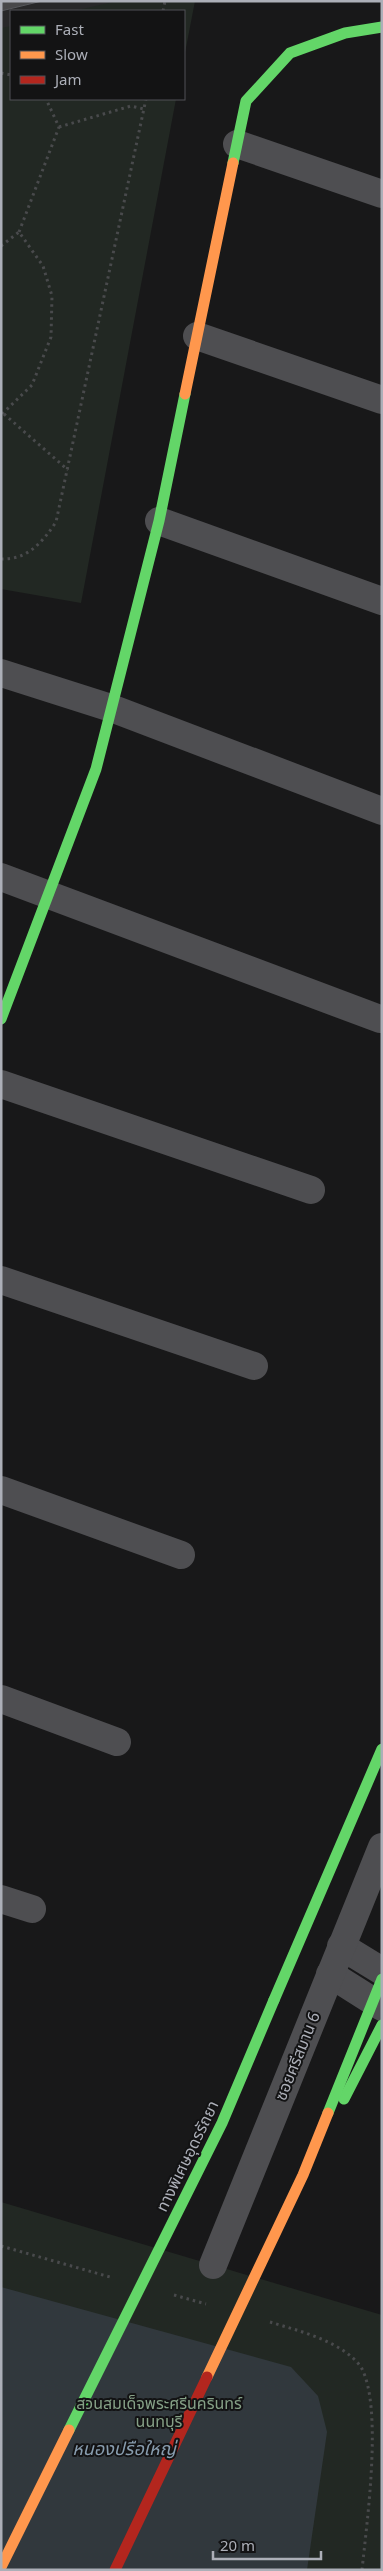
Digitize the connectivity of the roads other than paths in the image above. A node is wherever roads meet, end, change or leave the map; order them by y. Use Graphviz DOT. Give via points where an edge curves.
graph roads {
  1 [pos="382,27"];
  2 [pos="237,144"];
  3 [pos="382,194"];
  4 [pos="197,336"];
  5 [pos="382,400"];
  6 [pos="159,521"];
  7 [pos="382,601"];
  8 [pos="1,673"];
  9 [pos="112,708"];
  10 [pos="382,811"];
  11 [pos="1,877"];
  12 [pos="49,893"];
  13 [pos="1,1019"];
  14 [pos="380,1019"];
  15 [pos="1,1084"];
  16 [pos="311,1190"];
  17 [pos="1,1280"];
  18 [pos="254,1366"];
  19 [pos="1,1490"];
  20 [pos="181,1555"];
  21 [pos="1,1699"];
  22 [pos="117,1742"];
  23 [pos="382,1749"];
  24 [pos="382,1847"];
  25 [pos="1,1899"];
  26 [pos="32,1909"];
  27 [pos="341,1946"];
  28 [pos="382,1972"];
  29 [pos="330,1974"];
  30 [pos="382,1980"];
  31 [pos="382,2007"];
  32 [pos="382,2025"];
  33 [pos="303,2174"];
  34 [pos="212,2265"];
  35 [pos="1,2567"];
  36 [pos="115,2570"];
  1 -- 2 [label="main road" via="345,33 290,53 246,101"];
  2 -- 3 [label="street"];
  2 -- 4 [label="main road"];
  4 -- 5 [label="street"];
  4 -- 6 [label="main road"];
  6 -- 7 [label="street"];
  6 -- 9 [label="main road"];
  8 -- 9 [label="street"];
  9 -- 10 [label="street"];
  9 -- 12 [label="main road" via="96,769"];
  11 -- 12 [label="street"];
  12 -- 13 [label="main road"];
  12 -- 14 [label="street"];
  15 -- 16 [label="street"];
  17 -- 18 [label="street"];
  19 -- 20 [label="street"];
  21 -- 22 [label="street"];
  23 -- 35 [label="main road, ทางพิเศษอุดรรัถยา, bridge" via="222,2123"];
  24 -- 27 [label="street, ซอยศรีสมาน 6"];
  25 -- 26 [label="street"];
  27 -- 28 [label="street"];
  27 -- 29 [label="street, ซอยศรีสมาน 6"];
  29 -- 31 [label="street"];
  29 -- 34 [label="street, ซอยศรีสมาน 6"];
  30 -- 33 [label="main road, bridge"];
  32 -- 33 [label="main road, bridge"];
  33 -- 36 [label="main road, bridge"];
}
